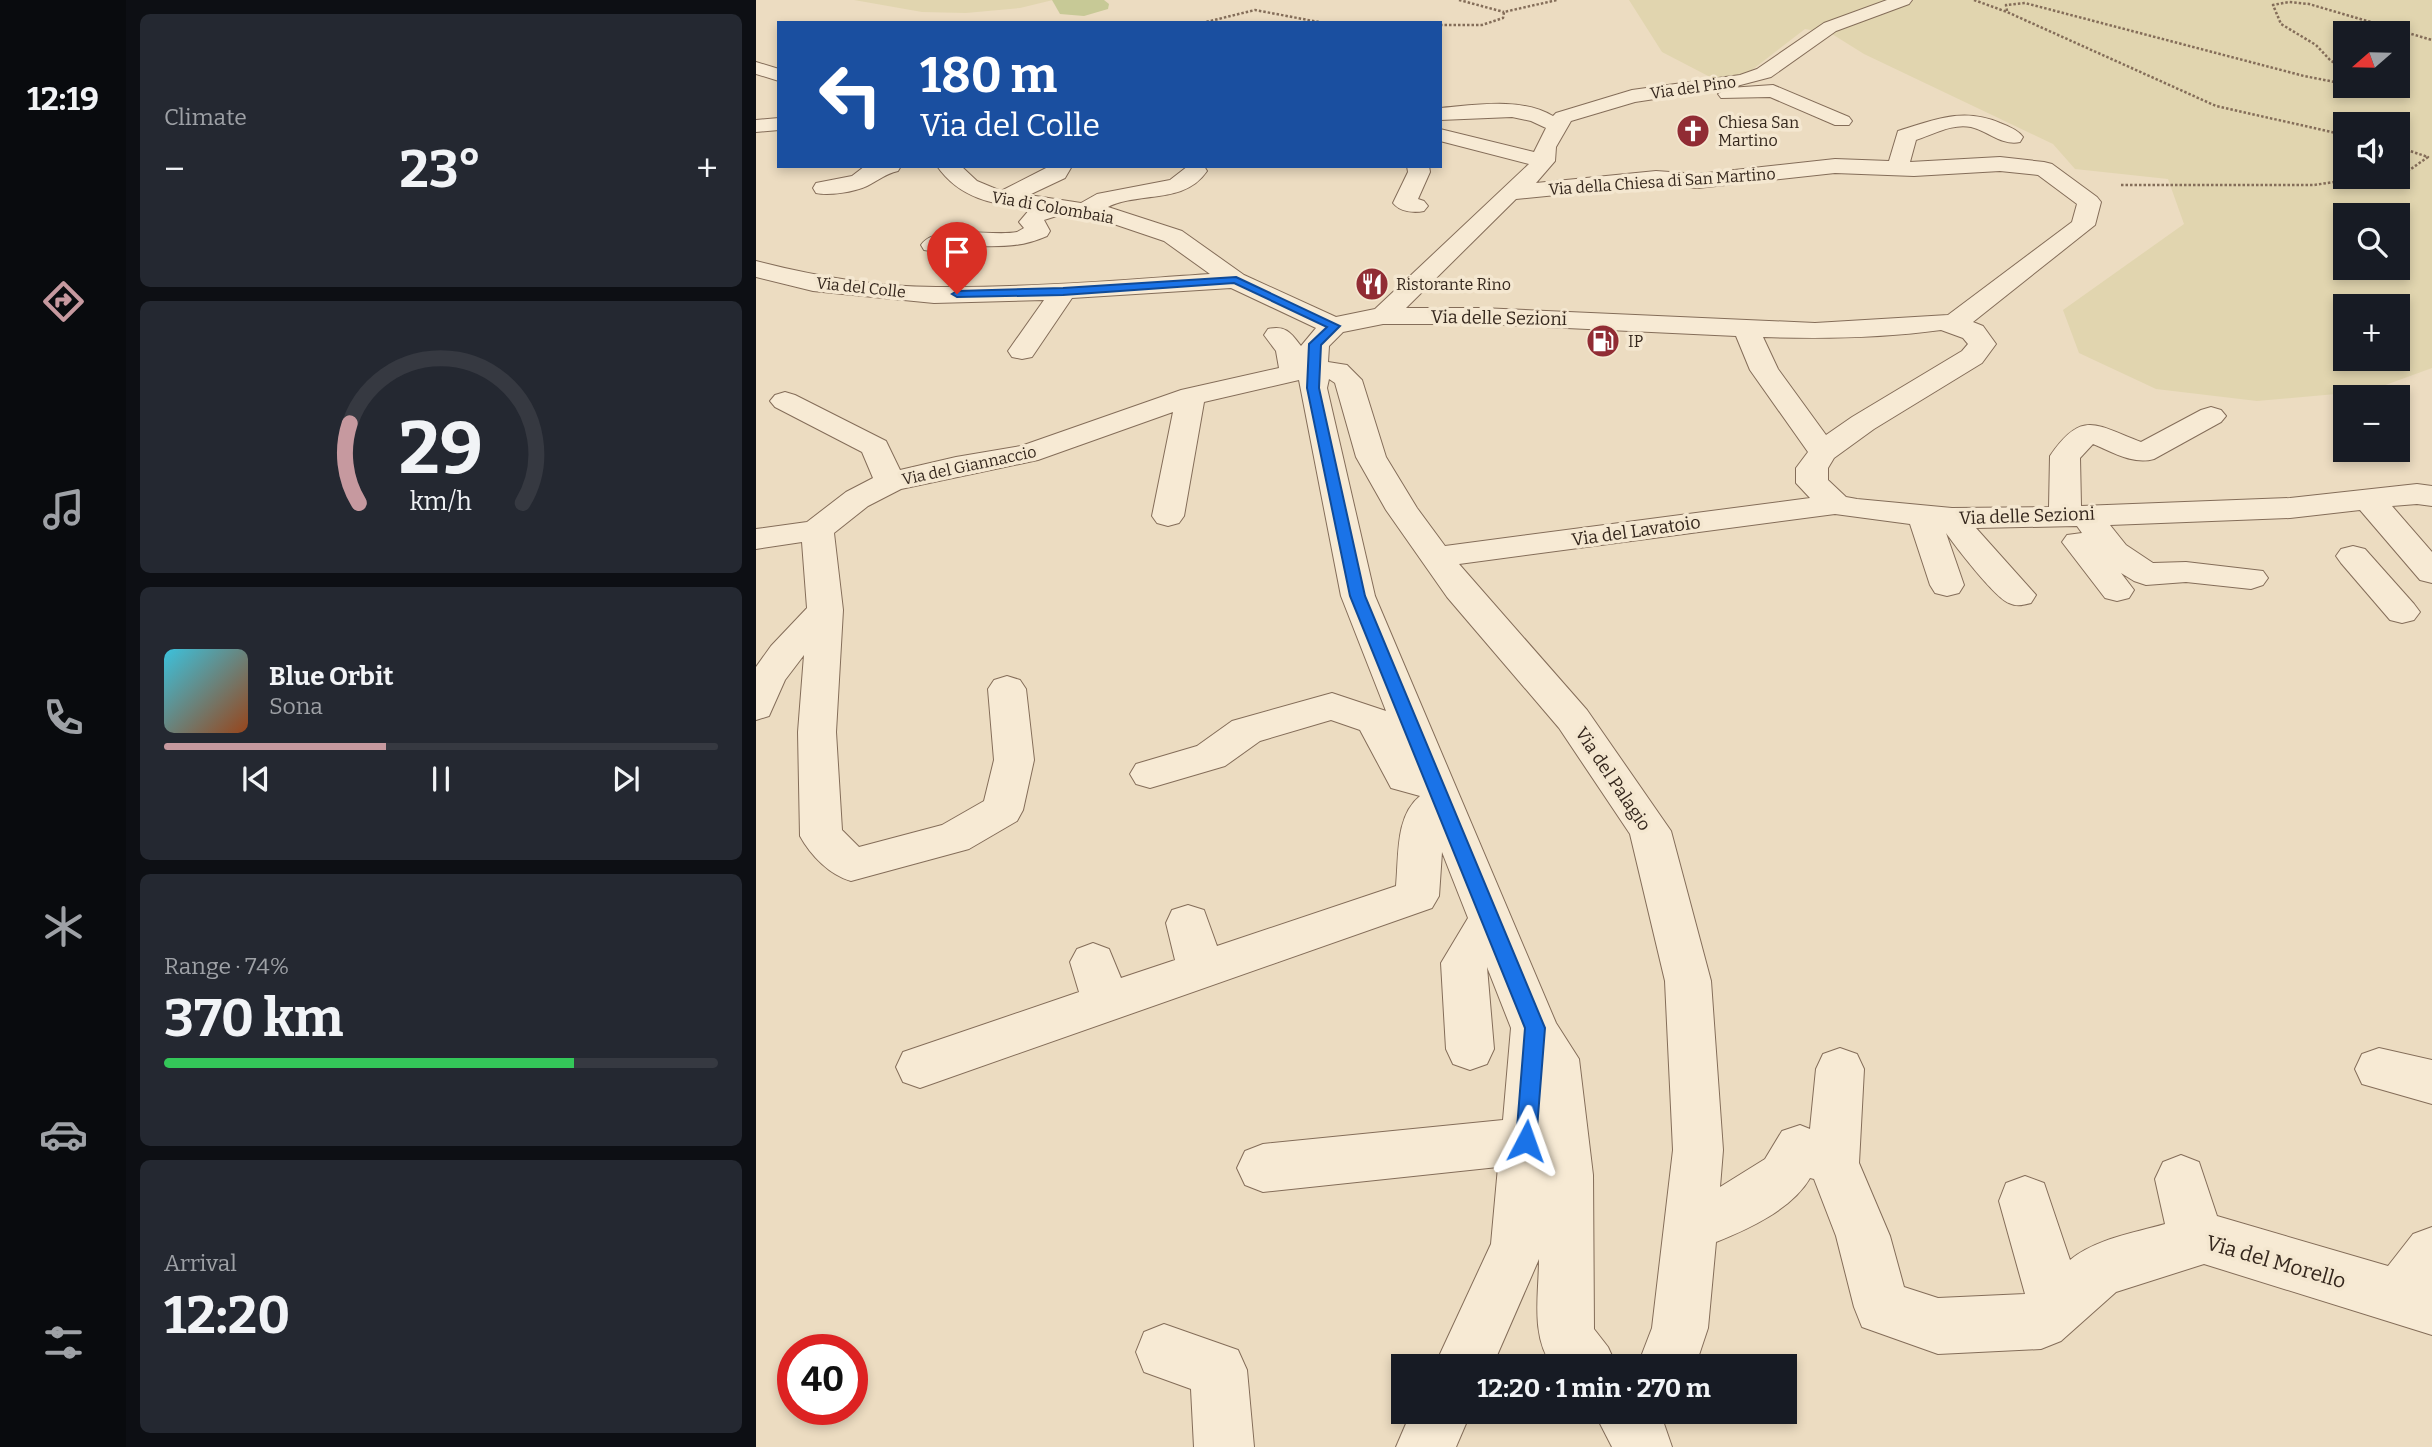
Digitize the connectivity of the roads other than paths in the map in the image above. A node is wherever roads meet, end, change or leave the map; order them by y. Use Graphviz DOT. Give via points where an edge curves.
graph roads {
  1 [pos="1903,0"];
  2 [pos="756,68"];
  3 [pos="777,74"];
  4 [pos="1687,87"];
  5 [pos="1442,114"];
  6 [pos="1842,121"];
  7 [pos="1548,122"];
  8 [pos="777,124"];
  9 [pos="756,126"];
  10 [pos="1442,136"];
  11 [pos="2012,136"];
  12 [pos="1544,161"];
  13 [pos="881,168"];
  14 [pos="950,168"];
  15 [pos="1060,168"];
  16 [pos="1418,168"];
  17 [pos="1896,169"];
  18 [pos="1196,171"];
  19 [pos="1507,186"];
  20 [pos="824,188"];
  21 [pos="1004,198"];
  22 [pos="1416,206"];
  23 [pos="1074,208"];
  24 [pos="1034,215"];
  25 [pos="993,227"];
  26 [pos="933,245"];
  27 [pos="1201,255"];
  28 [pos="756,270"];
  29 [pos="1006,279"];
  30 [pos="1236,280"];
  31 [pos="1063,292"];
  32 [pos="1382,316"];
  33 [pos="1954,323"];
  34 [pos="1334,326"];
  35 [pos="1745,326"];
  36 [pos="1278,335"];
  37 [pos="1022,351"];
  38 [pos="1303,371"];
  39 [pos="1191,396"];
  40 [pos="785,401"];
  41 [pos="2211,416"];
  42 [pos="1182,443"];
  43 [pos="1823,452"];
  44 [pos="1145,465"];
  45 [pos="890,482"];
  46 [pos="2432,496"];
  47 [pos="2368,499"];
  48 [pos="1835,504"];
  49 [pos="1168,516"];
  50 [pos="2067,516"];
  51 [pos="1938,517"];
  52 [pos="817,530"];
  53 [pos="756,539"];
  54 [pos="2353,556"];
  55 [pos="1438,557"];
  56 [pos="2432,573"];
  57 [pos="2251,578"];
  58 [pos="1947,585"];
  59 [pos="2117,590"];
  60 [pos="2020,595"];
  61 [pos="825,610"];
  62 [pos="2407,611"];
  63 [pos="1006,689"];
  64 [pos="756,707"];
  65 [pos="1150,774"];
  66 [pos="1438,791"];
  67 [pos="1491,919"];
  68 [pos="1188,923"];
  69 [pos="1201,971"];
  70 [pos="1535,1028"];
  71 [pos="1469,1049"];
  72 [pos="920,1067"];
  73 [pos="1840,1069"];
  74 [pos="2379,1069"];
  75 [pos="2432,1082"];
  76 [pos="1526,1141"];
  77 [pos="1833,1163"];
  78 [pos="1263,1168"];
  79 [pos="2181,1179"];
  80 [pos="2025,1201"];
  81 [pos="1690,1226"];
  82 [pos="2196,1240"];
  83 [pos="2432,1253"];
  84 [pos="2415,1302"];
  85 [pos="2057,1307"];
  86 [pos="1164,1352"];
  87 [pos="1469,1354"];
  88 [pos="1578,1354"];
  89 [pos="1671,1354"];
  90 [pos="1437,1424"];
  91 [pos="1224,1447"];
  92 [pos="1426,1447"];
  1 -- 4 [label="street, Via del Pino" via="1830,27 1764,73"];
  2 -- 3 [label="street"];
  4 -- 6 [label="street" via="1723,94 1773,91"];
  4 -- 12 [label="street, Via del Pino" via="1632,96 1563,117 1545,147"];
  5 -- 7 [label="street" via="1512,111 1540,115"];
  8 -- 9 [label="street"];
  10 -- 12 [label="street"];
  11 -- 17 [label="street" via="1964,120 1951,122 1906,136"];
  12 -- 19 [label="street, Via del Pino" via="1531,176"];
  13 -- 20 [label="street" via="859,181"];
  14 -- 21 [label="street, Via di Colombaia" via="969,186"];
  15 -- 21 [label="street"];
  16 -- 22 [label="street" via="1405,203"];
  17 -- 19 [label="street, Via della Chiesa di San Martino" via="1835,166 1698,181 1656,178"];
  17 -- 33 [label="street, Via della Chiesa di San Martino" via="2000,164 2044,169 2089,202 2083,225"];
  18 -- 23 [label="street" via="1177,186"];
  19 -- 32 [label="street"];
  21 -- 23 [label="street, Via di Colombaia"];
  23 -- 24 [label="street"];
  23 -- 27 [label="street, Via di Colombaia" via="1173,236"];
  24 -- 25 [label="street"];
  24 -- 26 [label="street" via="1031,222 1038,231 1026,238 1007,242 948,239"];
  27 -- 29 [label="street"];
  27 -- 30 [label="street, Via di Colombaia"];
  28 -- 31 [label="street, Via del Colle" via="883,297"];
  30 -- 31 [label="street, Via del Colle"];
  30 -- 34 [label="street, Via del Colle"];
  31 -- 37 [label="street"];
  32 -- 34 [label="street, Via delle Sezioni"];
  32 -- 35 [label="street, Via delle Sezioni"];
  33 -- 35 [label="street, Via delle Sezioni" via="1815,331"];
  33 -- 43 [label="street" via="1973,332 1982,344 1972,357 1863,422"];
  34 -- 38 [label="street" via="1315,344"];
  35 -- 43 [label="street" via="1764,370"];
  36 -- 38 [label="street"];
  38 -- 39 [label="street, Via del Giannaccio"];
  38 -- 55 [label="street, Via del Palagio" via="1337,371 1348,380 1371,457 1402,510"];
  38 -- 66 [label="street" via="1313,388 1358,596"];
  39 -- 42 [label="street"];
  39 -- 45 [label="street, Via del Giannaccio" via="1027,454"];
  40 -- 45 [label="street" via="875,447"];
  41 -- 50 [label="street" via="2143,453 2088,432 2065,456"];
  42 -- 44 [label="street"];
  42 -- 49 [label="street"];
  43 -- 48 [label="street" via="1812,468 1812,483"];
  45 -- 52 [label="street, Via del Giannaccio" via="857,499"];
  46 -- 47 [label="street, Via delle Sezioni"];
  47 -- 50 [label="street, Via delle Sezioni" via="2290,508"];
  47 -- 56 [label="street"];
  48 -- 51 [label="street, Via delle Sezioni"];
  48 -- 55 [label="street, Via del Lavatoio"];
  50 -- 51 [label="street, Via delle Sezioni"];
  50 -- 57 [label="street" via="2146,574 2186,572"];
  50 -- 59 [label="street" via="2054,524 2079,542"];
  51 -- 58 [label="street"];
  51 -- 60 [label="street"];
  52 -- 53 [label="street, Via del Giannaccio"];
  52 -- 61 [label="street"];
  54 -- 62 [label="street"];
  55 -- 81 [label="street, Via del Palagio" via="1459,589 1573,719 1650,831 1688,981 1698,1150"];
  61 -- 63 [label="street" via="817,733 821,836 851,865 954,838 1002,810 1014,761"];
  61 -- 64 [label="street" via="789,649 758,694"];
  65 -- 66 [label="street" via="1211,756 1245,731 1332,706 1375,721 1405,778"];
  66 -- 67 [label="street"];
  66 -- 69 [label="street" via="1424,815 1417,897"];
  67 -- 70 [label="street"];
  67 -- 71 [label="street" via="1464,963"];
  68 -- 69 [label="street"];
  69 -- 72 [label="street" via="1099,983"];
  70 -- 76 [label="street"];
  70 -- 88 [label="street" via="1555,1059 1567,1175 1566,1338"];
  73 -- 77 [label="street"];
  74 -- 75 [label="street"];
  76 -- 78 [label="street"];
  76 -- 87 [label="street" via="1518,1245"];
  77 -- 81 [label="street" via="1800,1148 1783,1176 1727,1212"];
  77 -- 85 [label="street, Via del Morello" via="1863,1236 1882,1307 1938,1326 2041,1321"];
  79 -- 82 [label="street"];
  80 -- 85 [label="street"];
  81 -- 89 [label="street, Via del Palagio" via="1680,1328"];
  82 -- 84 [label="street, Via del Morello" via="2204,1238"];
  82 -- 85 [label="street, Via del Morello" via="2100,1270"];
  83 -- 84 [label="street"];
  86 -- 91 [label="street" via="1218,1370"];
  90 -- 92 [label="street"];
}
